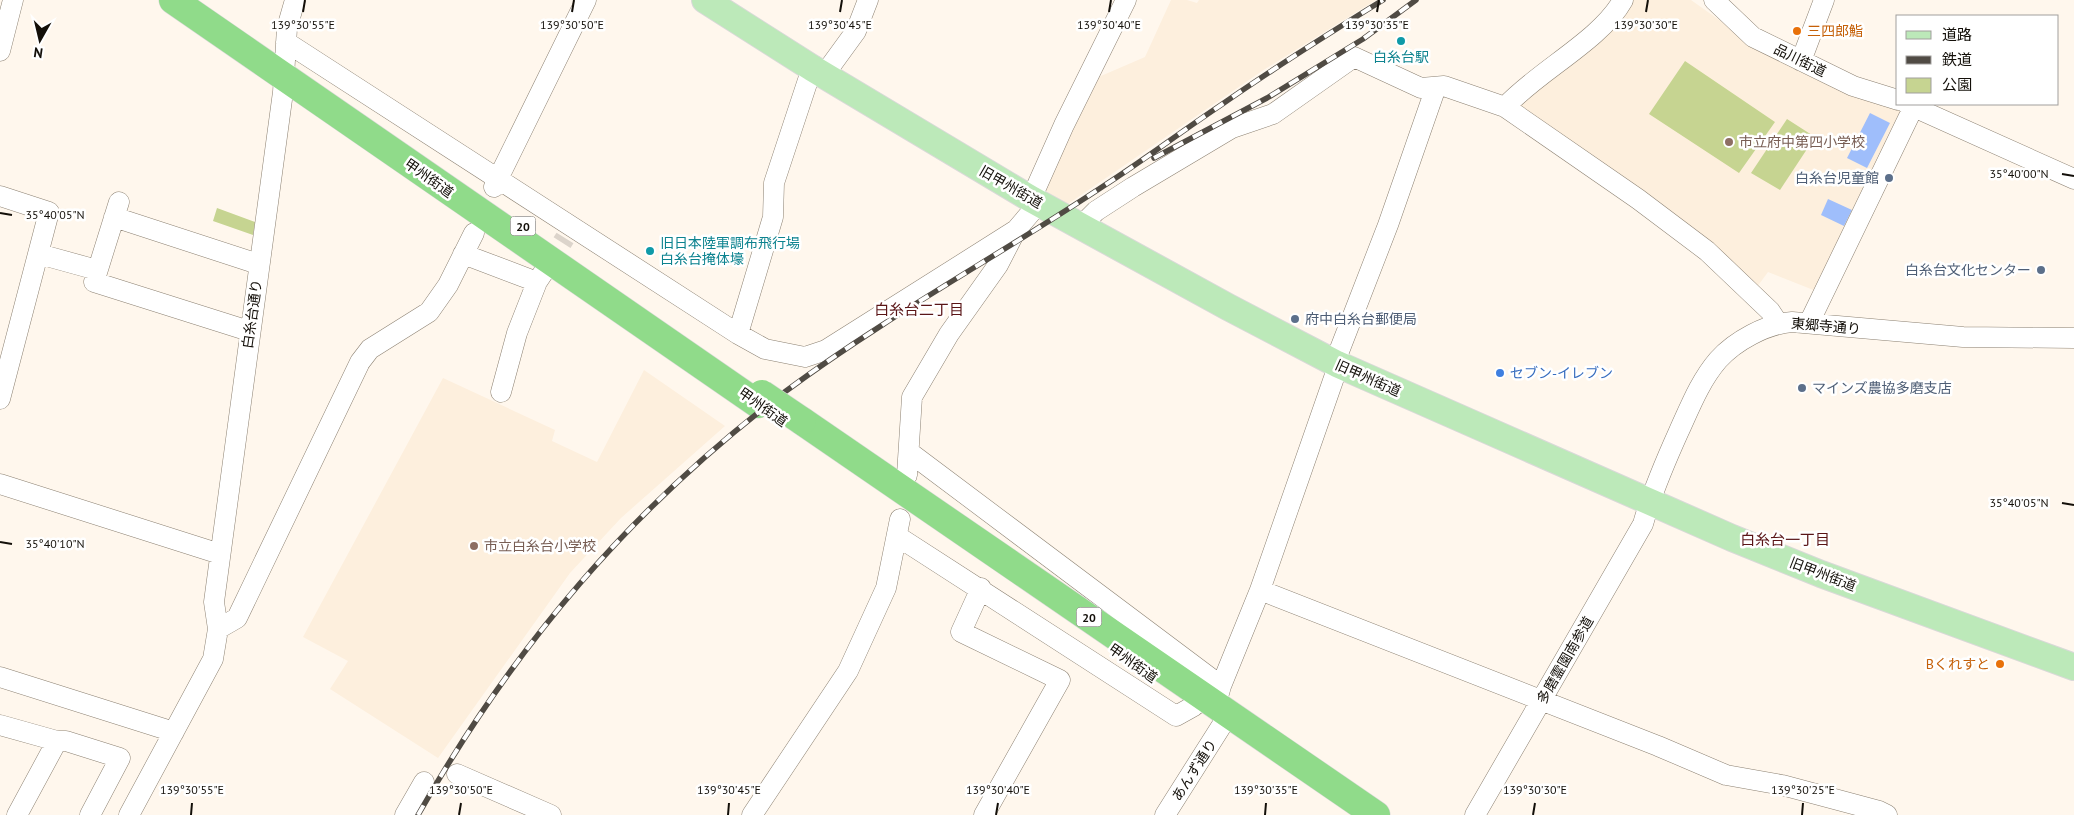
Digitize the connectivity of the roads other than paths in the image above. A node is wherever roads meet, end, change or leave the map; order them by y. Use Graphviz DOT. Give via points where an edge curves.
graph roads {
  1 [pos="13,0"];
  2 [pos="173,0"];
  3 [pos="197,0"];
  4 [pos="295,0"];
  5 [pos="586,0"];
  6 [pos="706,0"];
  7 [pos="868,0"];
  8 [pos="1126,0"];
  9 [pos="1623,0"];
  10 [pos="1714,0"];
  11 [pos="1824,0"];
  12 [pos="0,51"];
  13 [pos="285,59"];
  14 [pos="1801,61"];
  15 [pos="818,72"];
  16 [pos="1436,87"];
  17 [pos="1896,100"];
  18 [pos="1905,105"];
  19 [pos="1910,105"];
  20 [pos="1505,107"];
  21 [pos="2074,179"];
  22 [pos="496,182"];
  23 [pos="0,196"];
  24 [pos="1035,201"];
  25 [pos="1080,227"];
  26 [pos="1016,230"];
  27 [pos="474,233"];
  28 [pos="39,254"];
  29 [pos="463,254"];
  30 [pos="258,264"];
  31 [pos="97,270"];
  32 [pos="1778,323"];
  33 [pos="1809,323"];
  34 [pos="249,331"];
  35 [pos="738,334"];
  36 [pos="2074,338"];
  37 [pos="1337,364"];
  38 [pos="501,392"];
  39 [pos="0,399"];
  40 [pos="909,452"];
  41 [pos="907,475"];
  42 [pos="0,484"];
  43 [pos="1649,503"];
  44 [pos="220,554"];
  45 [pos="981,588"];
  46 [pos="1260,590"];
  47 [pos="218,630"];
  48 [pos="2074,667"];
  49 [pos="0,677"];
  50 [pos="1542,702"];
  51 [pos="1218,708"];
  52 [pos="0,725"];
  53 [pos="174,732"];
  54 [pos="57,741"];
  55 [pos="457,774"];
  56 [pos="424,782"];
  57 [pos="17,815"];
  58 [pos="90,815"];
  59 [pos="129,815"];
  60 [pos="405,815"];
  61 [pos="551,815"];
  62 [pos="752,815"];
  63 [pos="984,815"];
  64 [pos="1165,815"];
  65 [pos="1352,815"];
  66 [pos="1376,815"];
  67 [pos="1475,815"];
  68 [pos="1887,815"];
  1 -- 12 [label="street"];
  2 -- 13 [label="highway, 甲州街道 / 20"];
  3 -- 13 [label="highway, 甲州街道 / 20"];
  4 -- 13 [label="street, 白糸台通り"];
  5 -- 22 [label="street"];
  6 -- 15 [label="main road, 旧甲州街道"];
  7 -- 15 [label="street" via="856,31"];
  8 -- 24 [label="street" via="1064,125"];
  9 -- 20 [label="street" via="1599,30 1541,73"];
  10 -- 14 [label="street, 品川街道" via="1753,37"];
  11 -- 14 [label="street"];
  13 -- 22 [label="street"];
  13 -- 30 [label="street, 白糸台通り"];
  13 -- 51 [label="highway, 甲州街道 / 20" via="760,399"];
  14 -- 17 [label="street, 品川街道" via="1853,86"];
  15 -- 24 [label="main road, 旧甲州街道"];
  15 -- 35 [label="street" via="774,183 773,217"];
  16 -- 20 [label="street" via="1444,86"];
  16 -- 25 [label="street" via="1421,88 1354,57 1274,114 1232,128 1096,211"];
  16 -- 37 [label="street, あんず通り"];
  18 -- 33 [label="street"];
  19 -- 21 [label="street, 品川街道"];
  20 -- 32 [label="street" via="1707,251 1770,311"];
  22 -- 35 [label="street" via="569,233"];
  23 -- 28 [label="street" via="49,212"];
  24 -- 25 [label="main road, 旧甲州街道"];
  24 -- 26 [label="street"];
  25 -- 37 [label="main road, 旧甲州街道"];
  26 -- 35 [label="street" via="826,350 805,357 765,349"];
  26 -- 40 [label="street" via="998,265 948,334 912,397"];
  27 -- 29 [label="street"];
  28 -- 31 [label="street"];
  28 -- 39 [label="street"];
  29 -- 38 [label="street" via="542,275 517,333"];
  29 -- 47 [label="street" via="448,285 429,312 370,349 360,362 236,618"];
  30 -- 31 [label="street" via="116,209"];
  30 -- 34 [label="street, 白糸台通り"];
  31 -- 34 [label="street" via="94,282"];
  32 -- 33 [label="street, 東郷寺通り"];
  32 -- 43 [label="street, 東郷寺通り" via="1750,336 1718,360 1698,390"];
  33 -- 36 [label="street, 東郷寺通り" via="1963,337"];
  34 -- 44 [label="street, 白糸台通り"];
  37 -- 43 [label="main road, 旧甲州街道"];
  37 -- 46 [label="street, あんず通り"];
  40 -- 41 [label="street"];
  40 -- 51 [label="street"];
  42 -- 44 [label="street"];
  43 -- 48 [label="main road, 旧甲州街道" via="1821,574"];
  43 -- 50 [label="street, 多磨霊園南参道" via="1643,524"];
  44 -- 47 [label="street, 白糸台通り" via="214,602"];
  45 -- 51 [label="street" via="1176,716"];
  45 -- 62 [label="street" via="899,527 886,588 848,671"];
  45 -- 63 [label="street" via="961,632 1060,680"];
  46 -- 50 [label="street"];
  46 -- 51 [label="street, あんず通り"];
  47 -- 53 [label="street, 白糸台通り" via="213,659"];
  49 -- 53 [label="street"];
  50 -- 67 [label="street, 多磨霊園南参道"];
  50 -- 68 [label="street" via="1726,775 1782,785"];
  51 -- 64 [label="street, あんず通り"];
  51 -- 65 [label="highway, 甲州街道 / 20"];
  51 -- 66 [label="highway, 甲州街道 / 20"];
  52 -- 54 [label="street"];
  53 -- 59 [label="street, 白糸台通り"];
  54 -- 57 [label="street"];
  54 -- 58 [label="street" via="120,758"];
  55 -- 61 [label="street"];
  56 -- 60 [label="street"];
}
